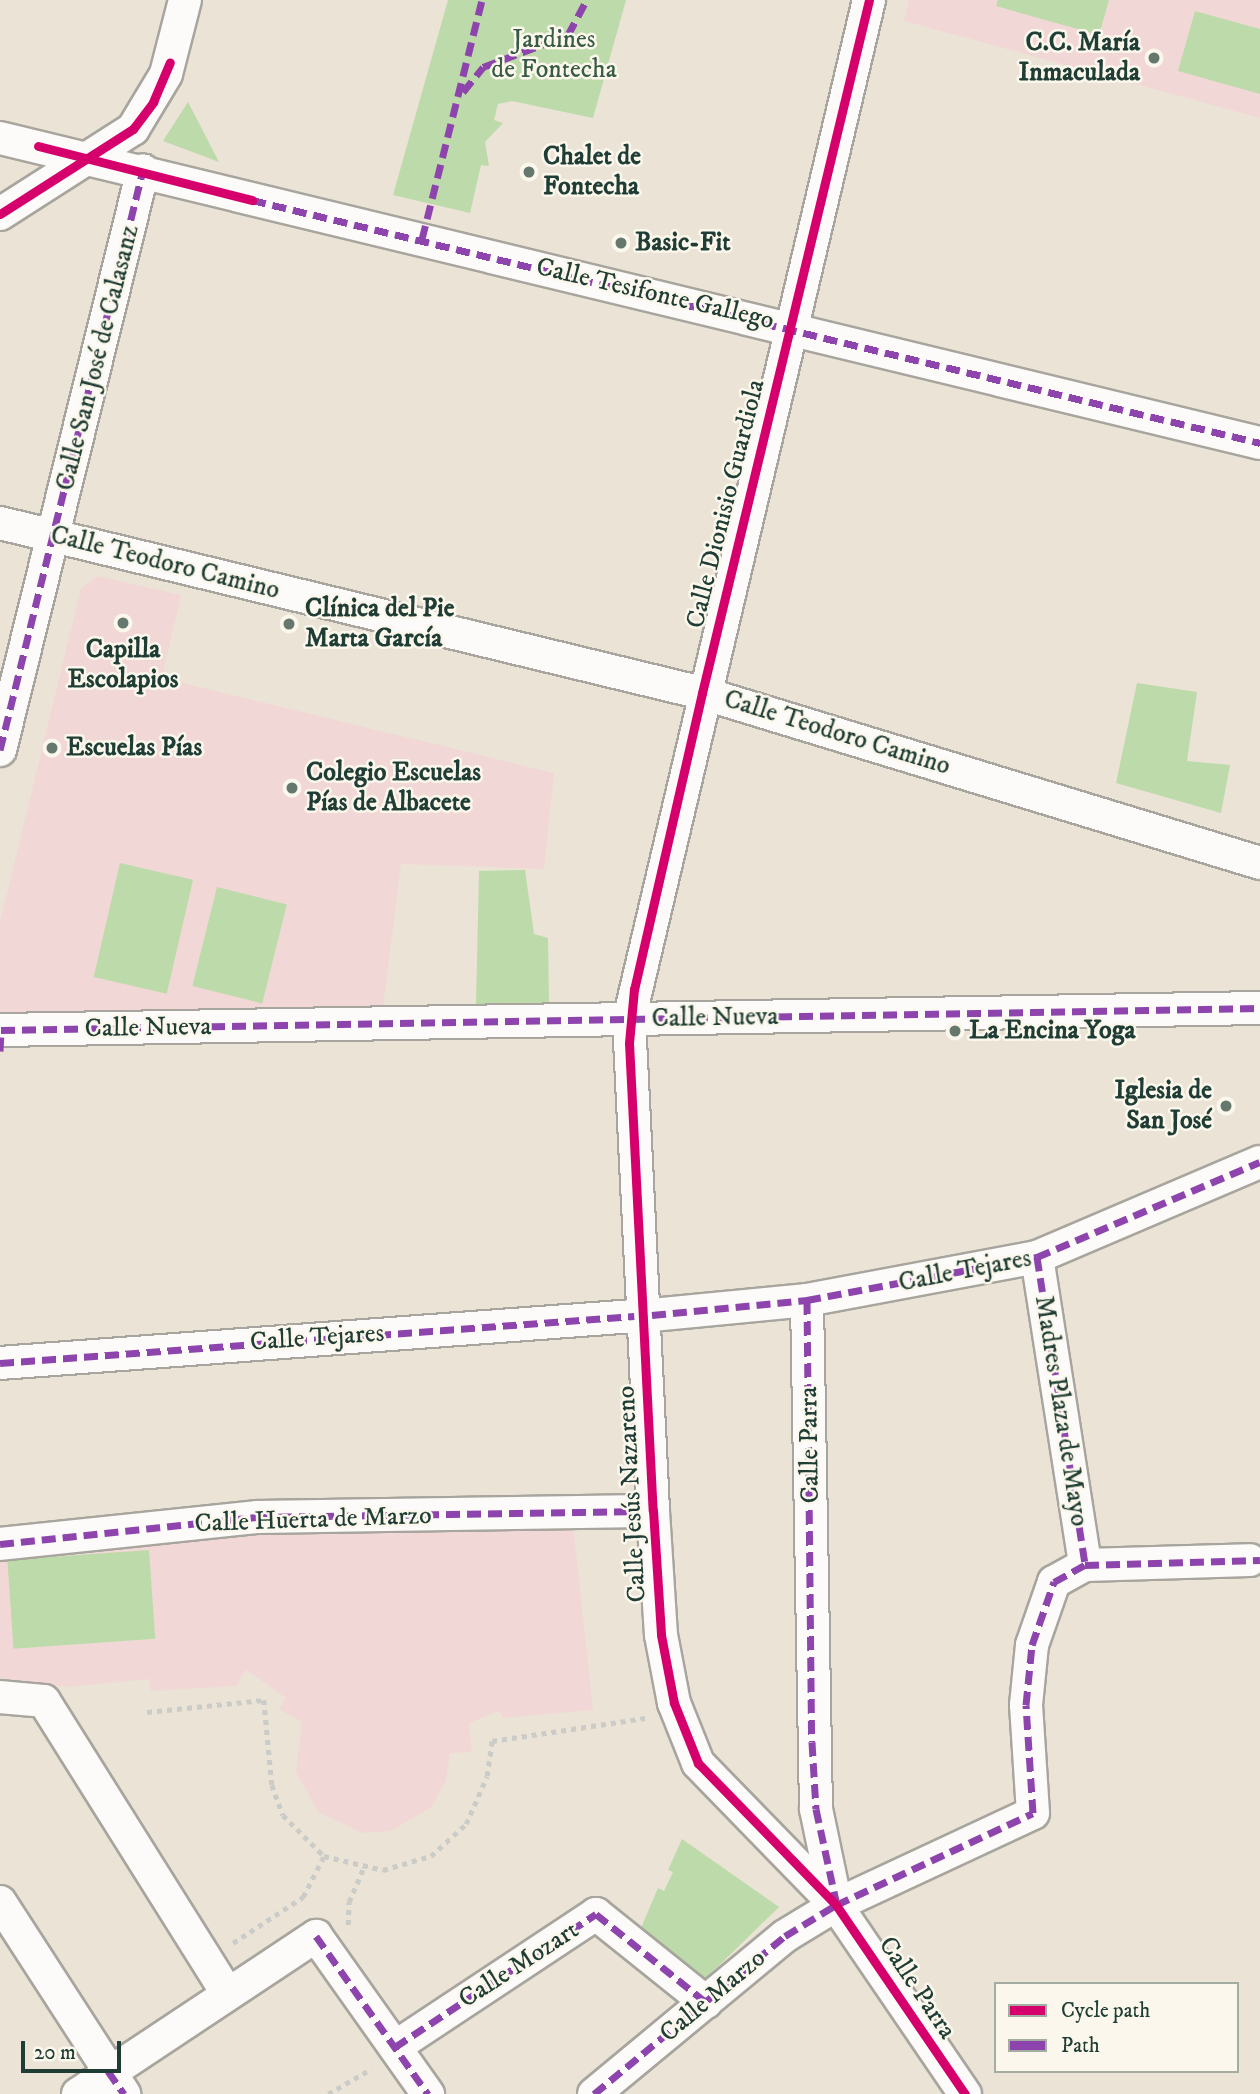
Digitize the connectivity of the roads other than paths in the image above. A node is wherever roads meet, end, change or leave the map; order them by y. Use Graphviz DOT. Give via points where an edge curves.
graph roads {
  1 [pos="185,0"];
  2 [pos="869,0"];
  3 [pos="0,138"];
  4 [pos="91,156"];
  5 [pos="143,170"];
  6 [pos="0,214"];
  7 [pos="792,327"];
  8 [pos="1260,443"];
  9 [pos="0,523"];
  10 [pos="54,536"];
  11 [pos="702,693"];
  12 [pos="0,750"];
  13 [pos="1260,863"];
  14 [pos="1260,1008"];
  15 [pos="629,1020"];
  16 [pos="0,1037"];
  17 [pos="1260,1162"];
  18 [pos="1037,1258"];
  19 [pos="807,1300"];
  20 [pos="0,1363"];
  21 [pos="628,1511"];
  22 [pos="0,1544"];
  23 [pos="1250,1560"];
  24 [pos="1085,1565"];
  25 [pos="0,1697"];
  26 [pos="0,1902"];
  27 [pos="836,1905"];
  28 [pos="227,1993"];
  29 [pos="706,2002"];
  30 [pos="397,2050"];
  31 [pos="116,2082"];
  32 [pos="78,2094"];
  33 [pos="428,2094"];
  34 [pos="594,2094"];
  35 [pos="965,2094"];
  1 -- 4 [label="street" via="170,62 153,102 133,129"];
  2 -- 7 [label="street, Calle Dionisio Guardiola"];
  3 -- 4 [label="street, Calle Tesifonte Gallego"];
  4 -- 5 [label="street, Calle Tesifonte Gallego"];
  4 -- 6 [label="street"];
  5 -- 7 [label="street, Calle Tesifonte Gallego" via="252,200"];
  5 -- 10 [label="street, Calle San José de Calasanz"];
  7 -- 8 [label="street, Calle Tesifonte Gallego"];
  7 -- 11 [label="street, Calle Dionisio Guardiola"];
  9 -- 10 [label="street, Calle Teodoro Camino"];
  10 -- 11 [label="street, Calle Teodoro Camino"];
  10 -- 12 [label="street, Calle San José de Calasanz"];
  11 -- 13 [label="street, Calle Teodoro Camino"];
  11 -- 15 [label="street, Calle Dionisio Guardiola"];
  14 -- 15 [label="street, Calle Nueva"];
  15 -- 16 [label="street, Calle Nueva"];
  15 -- 27 [label="street, Calle Jesús Nazareno" via="661,1634 674,1703 698,1763"];
  17 -- 18 [label="street, Calle Tejares"];
  18 -- 19 [label="street, Calle Tejares"];
  18 -- 24 [label="street, Madres Plaza de Mayo"];
  19 -- 20 [label="street, Calle Tejares"];
  19 -- 27 [label="street, Calle Parra" via="812,1742 816,1809"];
  21 -- 22 [label="street, Calle Huerta de Marzo" via="257,1517"];
  23 -- 24 [label="street"];
  24 -- 27 [label="street, Calle Marzo" via="1054,1582 1032,1645 1026,1705 1033,1813"];
  25 -- 28 [label="street" via="44,1701"];
  26 -- 31 [label="street"];
  27 -- 29 [label="street, Calle Marzo" via="785,1936"];
  27 -- 35 [label="street, Calle Parra"];
  28 -- 30 [label="street" via="316,1936"];
  28 -- 31 [label="street"];
  29 -- 30 [label="street, Calle Mozart" via="596,1914"];
  29 -- 34 [label="street, Calle Marzo"];
  30 -- 33 [label="street"];
  31 -- 32 [label="street"];
}
